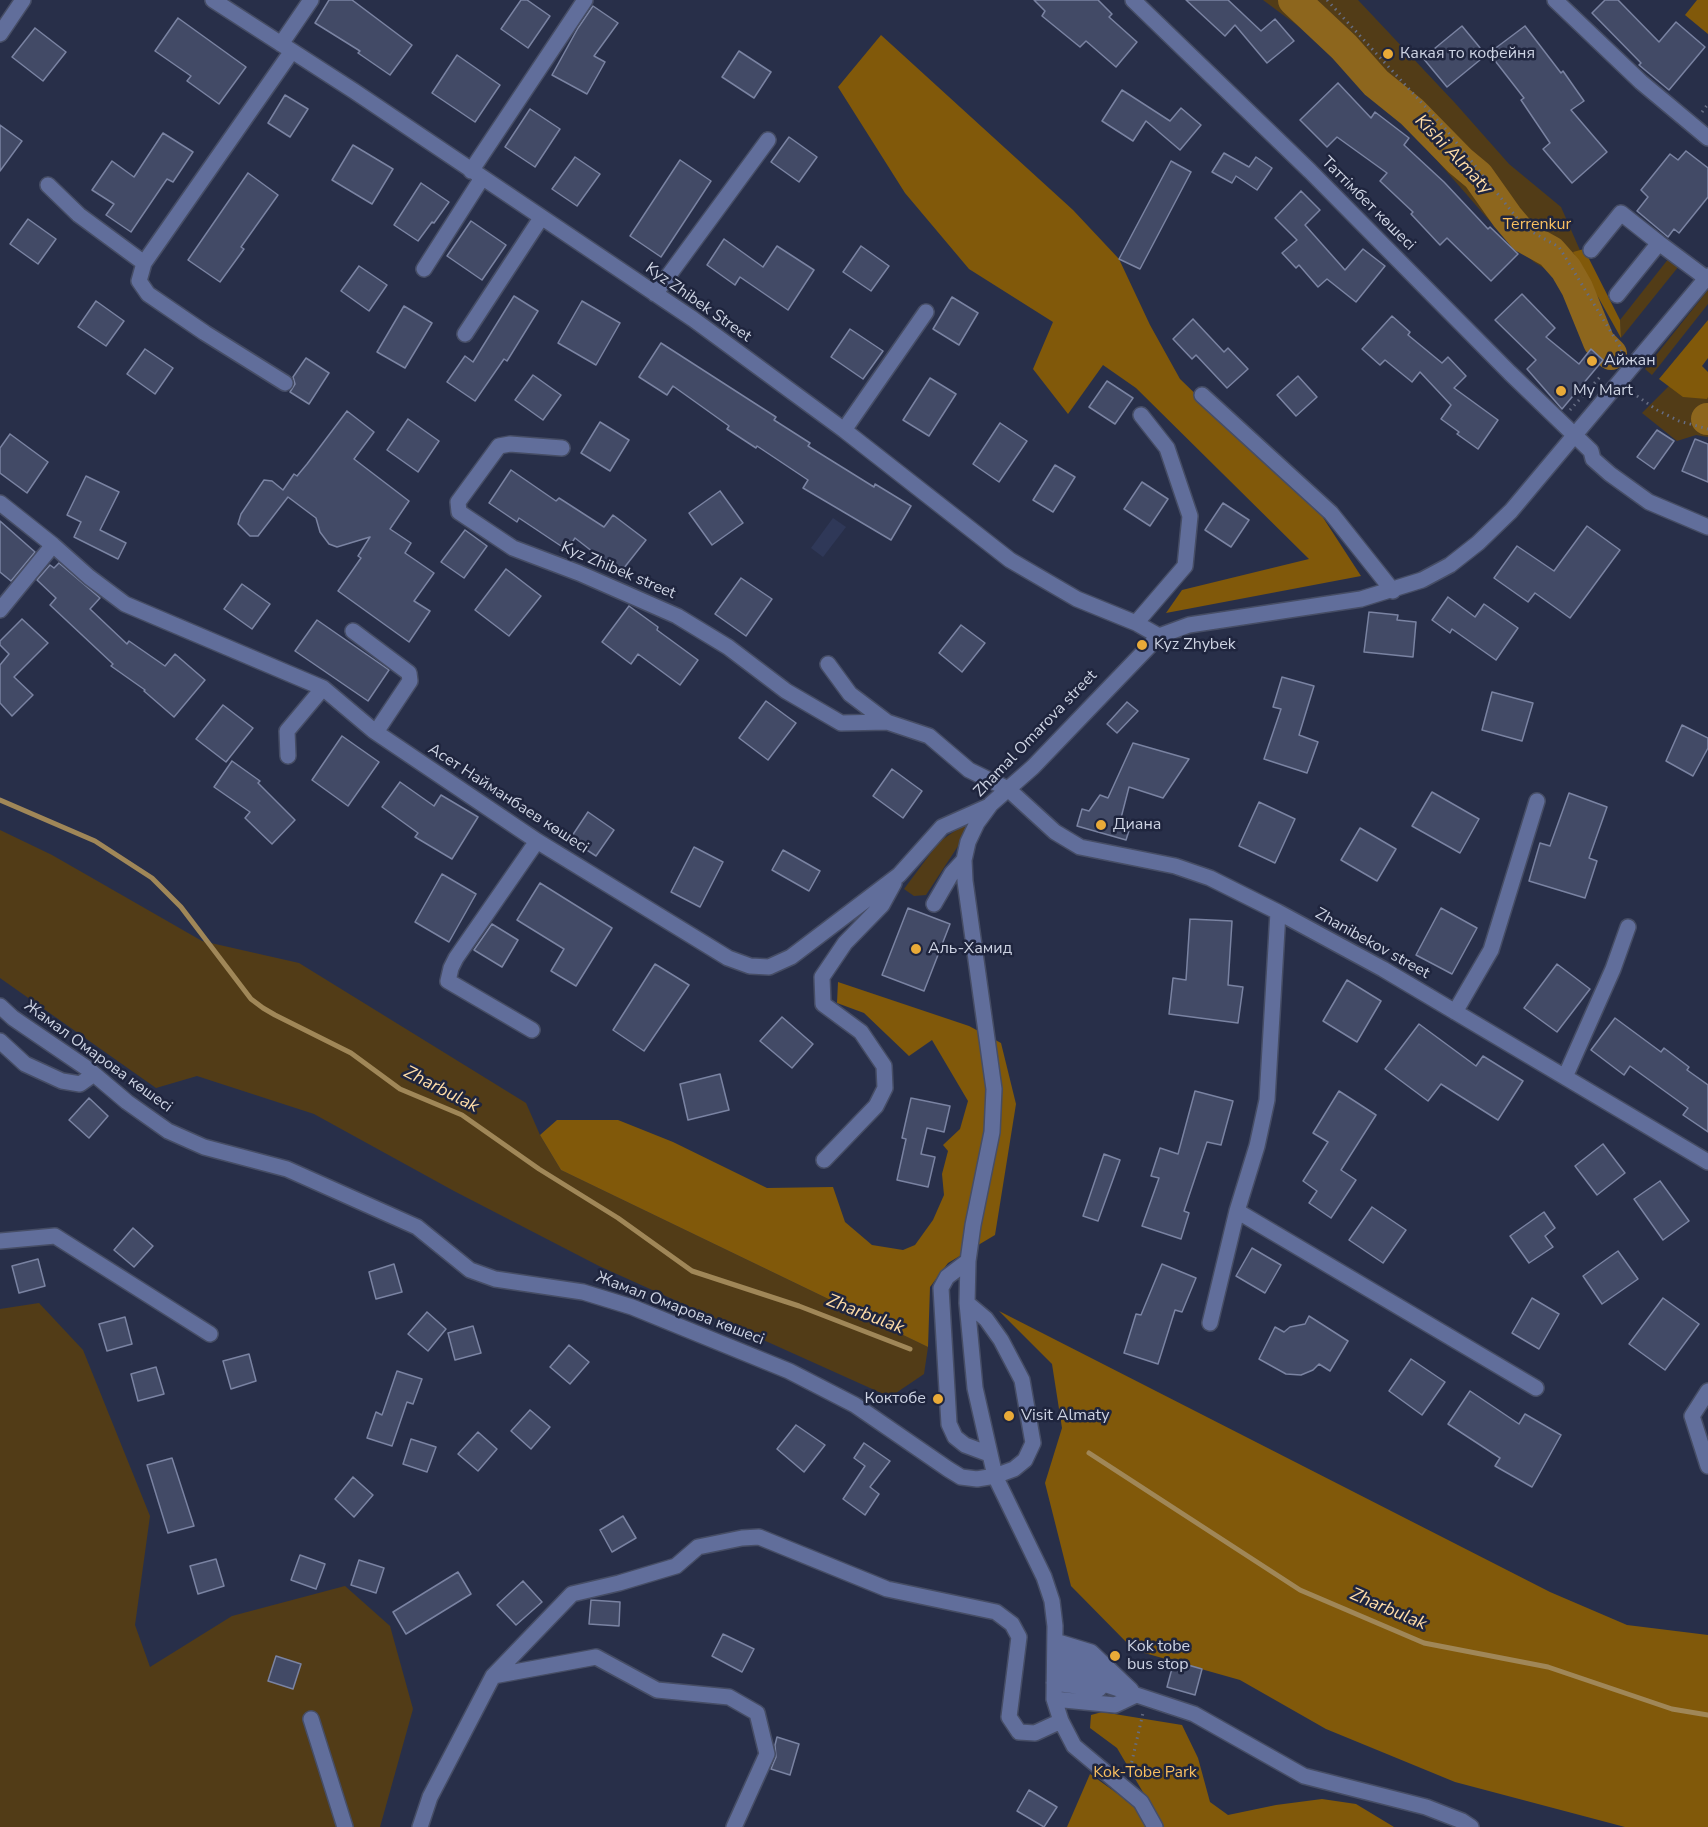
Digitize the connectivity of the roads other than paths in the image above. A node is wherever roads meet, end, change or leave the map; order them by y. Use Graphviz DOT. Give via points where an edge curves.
graph roads {
  1 [pos="23,0"];
  2 [pos="213,0"];
  3 [pos="311,0"];
  4 [pos="585,0"];
  5 [pos="1133,0"];
  6 [pos="1555,0"];
  7 [pos="0,34"];
  8 [pos="286,47"];
  9 [pos="1708,138"];
  10 [pos="768,140"];
  11 [pos="476,174"];
  12 [pos="48,185"];
  13 [pos="541,218"];
  14 [pos="1659,243"];
  15 [pos="1591,250"];
  16 [pos="144,263"];
  17 [pos="424,269"];
  18 [pos="1707,277"];
  19 [pos="655,294"];
  20 [pos="1617,295"];
  21 [pos="926,312"];
  22 [pos="465,334"];
  23 [pos="285,383"];
  24 [pos="1202,395"];
  25 [pos="1142,415"];
  26 [pos="844,430"];
  27 [pos="1575,436"];
  28 [pos="562,448"];
  29 [pos="0,503"];
  30 [pos="1708,527"];
  31 [pos="53,545"];
  32 [pos="1393,591"];
  33 [pos="0,610"];
  34 [pos="1136,623"];
  35 [pos="353,631"];
  36 [pos="1159,636"];
  37 [pos="828,664"];
  38 [pos="323,688"];
  39 [pos="887,722"];
  40 [pos="374,731"];
  41 [pos="288,756"];
  42 [pos="1008,789"];
  43 [pos="1537,801"];
  44 [pos="991,804"];
  45 [pos="537,841"];
  46 [pos="964,860"];
  47 [pos="899,875"];
  48 [pos="934,904"];
  49 [pos="1278,912"];
  50 [pos="1628,927"];
  51 [pos="0,1006"];
  52 [pos="1455,1012"];
  53 [pos="532,1030"];
  54 [pos="0,1041"];
  55 [pos="94,1074"];
  56 [pos="1565,1077"];
  57 [pos="824,1160"];
  58 [pos="1708,1162"];
  59 [pos="1237,1211"];
  60 [pos="0,1241"];
  61 [pos="968,1261"];
  62 [pos="967,1303"];
  63 [pos="1210,1323"];
  64 [pos="210,1334"];
  65 [pos="1536,1388"];
  66 [pos="1708,1391"];
  67 [pos="989,1454"];
  68 [pos="1708,1466"];
  69 [pos="996,1476"];
  70 [pos="1055,1641"];
  71 [pos="1054,1669"];
  72 [pos="493,1676"];
  73 [pos="1120,1680"];
  74 [pos="1136,1695"];
  75 [pos="1054,1699"];
  76 [pos="311,1719"];
  77 [pos="1061,1720"];
  78 [pos="345,1827"];
  79 [pos="420,1827"];
  80 [pos="734,1827"];
  81 [pos="1155,1827"];
  82 [pos="1471,1827"];
  1 -- 7 [label="street"];
  2 -- 8 [label="street, Kyz Zhibek Street"];
  3 -- 8 [label="street"];
  4 -- 11 [label="street"];
  5 -- 27 [label="street, Таттімбет көшесі"];
  6 -- 9 [label="street" via="1641,82"];
  8 -- 11 [label="street, Kyz Zhibek Street"];
  8 -- 16 [label="street"];
  10 -- 19 [label="street"];
  11 -- 13 [label="street, Kyz Zhibek Street"];
  11 -- 17 [label="street"];
  12 -- 16 [label="street" via="79,215"];
  13 -- 19 [label="street, Kyz Zhibek Street"];
  13 -- 22 [label="street"];
  14 -- 15 [label="street" via="1621,213"];
  14 -- 18 [label="street"];
  14 -- 20 [label="street"];
  16 -- 23 [label="street" via="139,281 148,294"];
  18 -- 27 [label="street, Zhamal Omarova street"];
  19 -- 26 [label="street, Kyz Zhibek Street"];
  21 -- 26 [label="street"];
  24 -- 32 [label="street" via="1332,513"];
  25 -- 34 [label="street" via="1167,448 1190,516 1185,566"];
  26 -- 34 [label="street, Kyz Zhibek Street" via="1010,560 1077,599"];
  27 -- 30 [label="street, Таттімбет көшесі" via="1593,459 1629,489 1649,502"];
  27 -- 32 [label="street, Zhamal Omarova street" via="1478,543 1450,565"];
  28 -- 39 [label="street, Kyz Zhibek street" via="499,446 458,502 459,512 513,548 677,615 786,691 841,723"];
  29 -- 31 [label="street, Асет Найманбаев көшесі"];
  31 -- 33 [label="street"];
  31 -- 38 [label="street, Асет Найманбаев көшесі" via="125,604"];
  32 -- 36 [label="street, Zhamal Omarova street" via="1190,625"];
  34 -- 36 [label="street, Kyz Zhibek Street"];
  35 -- 40 [label="street" via="409,673 410,681"];
  36 -- 42 [label="street, Zhamal Omarova street"];
  37 -- 39 [label="street, Kyz Zhibek street" via="850,694"];
  38 -- 40 [label="street, Асет Найманбаев көшесі"];
  38 -- 41 [label="street" via="287,731"];
  39 -- 42 [label="street, Kyz Zhibek street" via="929,736 969,770"];
  40 -- 45 [label="street, Асет Найманбаев көшесі"];
  42 -- 44 [label="street, Zhamal Omarova street"];
  42 -- 49 [label="street, Zhanibekov street" via="1055,832 1080,847 1175,866 1210,878"];
  43 -- 52 [label="street" via="1491,950"];
  44 -- 46 [label="street, Zhamal Omarova street" via="977,823"];
  44 -- 47 [label="street, Асет Найманбаев көшесі" via="942,827"];
  45 -- 47 [label="street, Асет Найманбаев көшесі" via="728,958 750,966 769,967 790,957"];
  45 -- 53 [label="street" via="456,958 448,981"];
  46 -- 48 [label="street"];
  46 -- 61 [label="street, Zhamal Omarova street" via="994,1089 992,1132"];
  47 -- 57 [label="street" via="882,904 845,943 822,977 823,1004 861,1032 884,1066 885,1088 876,1106"];
  49 -- 52 [label="street, Zhanibekov street"];
  49 -- 59 [label="street" via="1268,1100"];
  50 -- 56 [label="street"];
  51 -- 55 [label="street, Жамал Омарова көшесі"];
  52 -- 56 [label="street, Zhanibekov street"];
  54 -- 55 [label="street" via="25,1064 62,1081 80,1084"];
  55 -- 69 [label="street, Жамал Омарова көшесі" via="168,1131 204,1147 288,1169 417,1227 470,1270 495,1279 583,1292 632,1307 789,1371 855,1406 961,1477"];
  56 -- 58 [label="street, Zhanibekov street"];
  59 -- 63 [label="street"];
  59 -- 65 [label="street"];
  60 -- 64 [label="street" via="55,1236"];
  61 -- 62 [label="street, Zhamal Omarova street"];
  61 -- 67 [label="street" via="941,1288 949,1424 955,1437"];
  62 -- 67 [label="street, Zhamal Omarova street" via="975,1388"];
  62 -- 69 [label="street" via="996,1333 1022,1380 1033,1443 1025,1460"];
  66 -- 68 [label="street" via="1692,1416"];
  67 -- 69 [label="street, Zhamal Omarova street"];
  69 -- 70 [label="street, Zhamal Omarova street" via="1044,1578 1052,1601"];
  70 -- 71 [label="street, Zhamal Omarova street"];
  70 -- 73 [label="street" via="1091,1652"];
  71 -- 73 [label="street" via="1096,1666"];
  71 -- 74 [label="street"];
  71 -- 74 [label="street"];
  71 -- 75 [label="street, Zhamal Omarova street"];
  72 -- 77 [label="street" via="572,1594 676,1566 698,1547 759,1538 887,1589 996,1612 1012,1624 1019,1637 1009,1717 1018,1732 1035,1733"];
  72 -- 79 [label="street" via="430,1797"];
  72 -- 80 [label="street" via="596,1658 657,1690 729,1697 757,1713 767,1754"];
  73 -- 74 [label="street"];
  74 -- 75 [label="street" via="1115,1705"];
  74 -- 82 [label="street" via="1194,1714 1304,1776 1426,1807"];
  75 -- 77 [label="street, Zhamal Omarova street"];
  76 -- 78 [label="street"];
  77 -- 81 [label="street, Zhamal Omarova street" via="1074,1746 1141,1802"];
}
